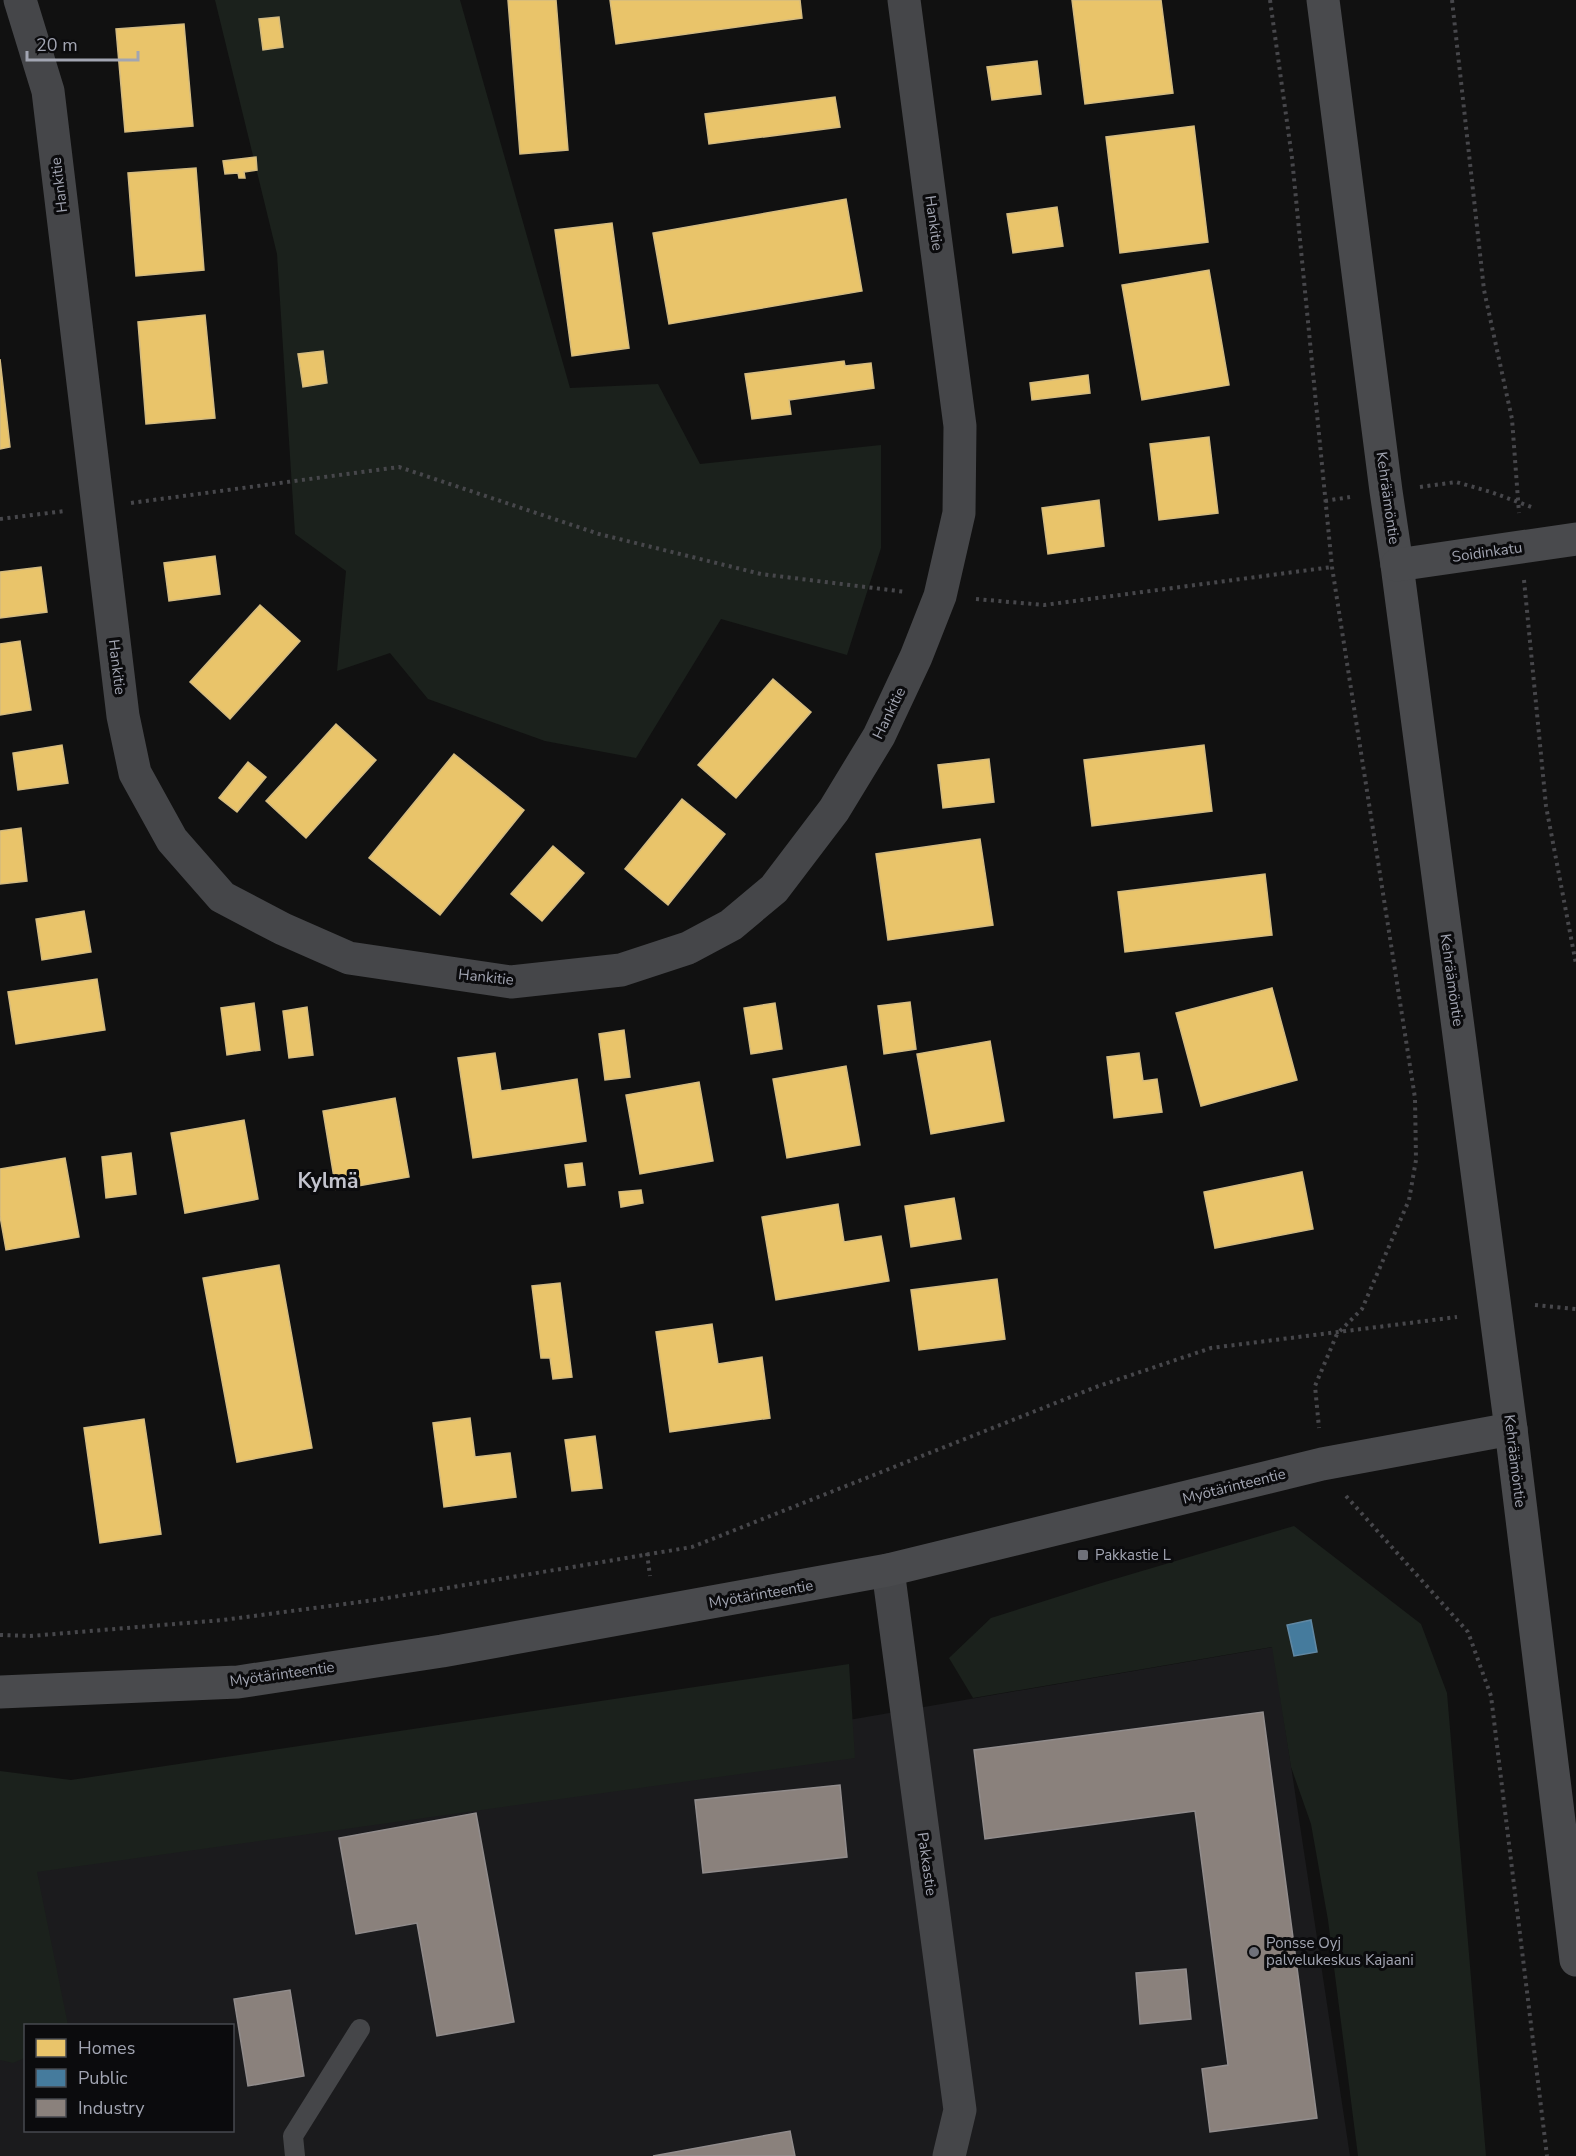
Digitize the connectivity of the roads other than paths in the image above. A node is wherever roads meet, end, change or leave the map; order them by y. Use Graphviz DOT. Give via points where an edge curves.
graph roads {
  1 [pos="20,0"];
  2 [pos="904,0"];
  3 [pos="1323,0"];
  4 [pos="1576,539"];
  5 [pos="1398,565"];
  6 [pos="1511,1430"];
  7 [pos="888,1570"];
  8 [pos="0,1692"];
  9 [pos="1576,1960"];
  10 [pos="360,2029"];
  11 [pos="295,2156"];
  12 [pos="949,2156"];
  1 -- 2 [label="street, Hankitie" via="48,91 123,716 135,773 172,840 222,897 349,958 511,982 621,970 688,948 731,924 774,889 834,810 879,736 916,657 940,596 959,513 960,426"];
  3 -- 5 [label="street, Kehräämöntie"];
  4 -- 5 [label="street, Soidinkatu"];
  5 -- 6 [label="street, Kehräämöntie"];
  6 -- 7 [label="street, Myötärinteentie" via="1322,1464"];
  6 -- 9 [label="street, Kehräämöntie"];
  7 -- 8 [label="street, Myötärinteentie" via="442,1651 238,1682"];
  7 -- 12 [label="street, Pakkastie" via="960,2110"];
  10 -- 11 [label="lane" via="292,2136"];
}
